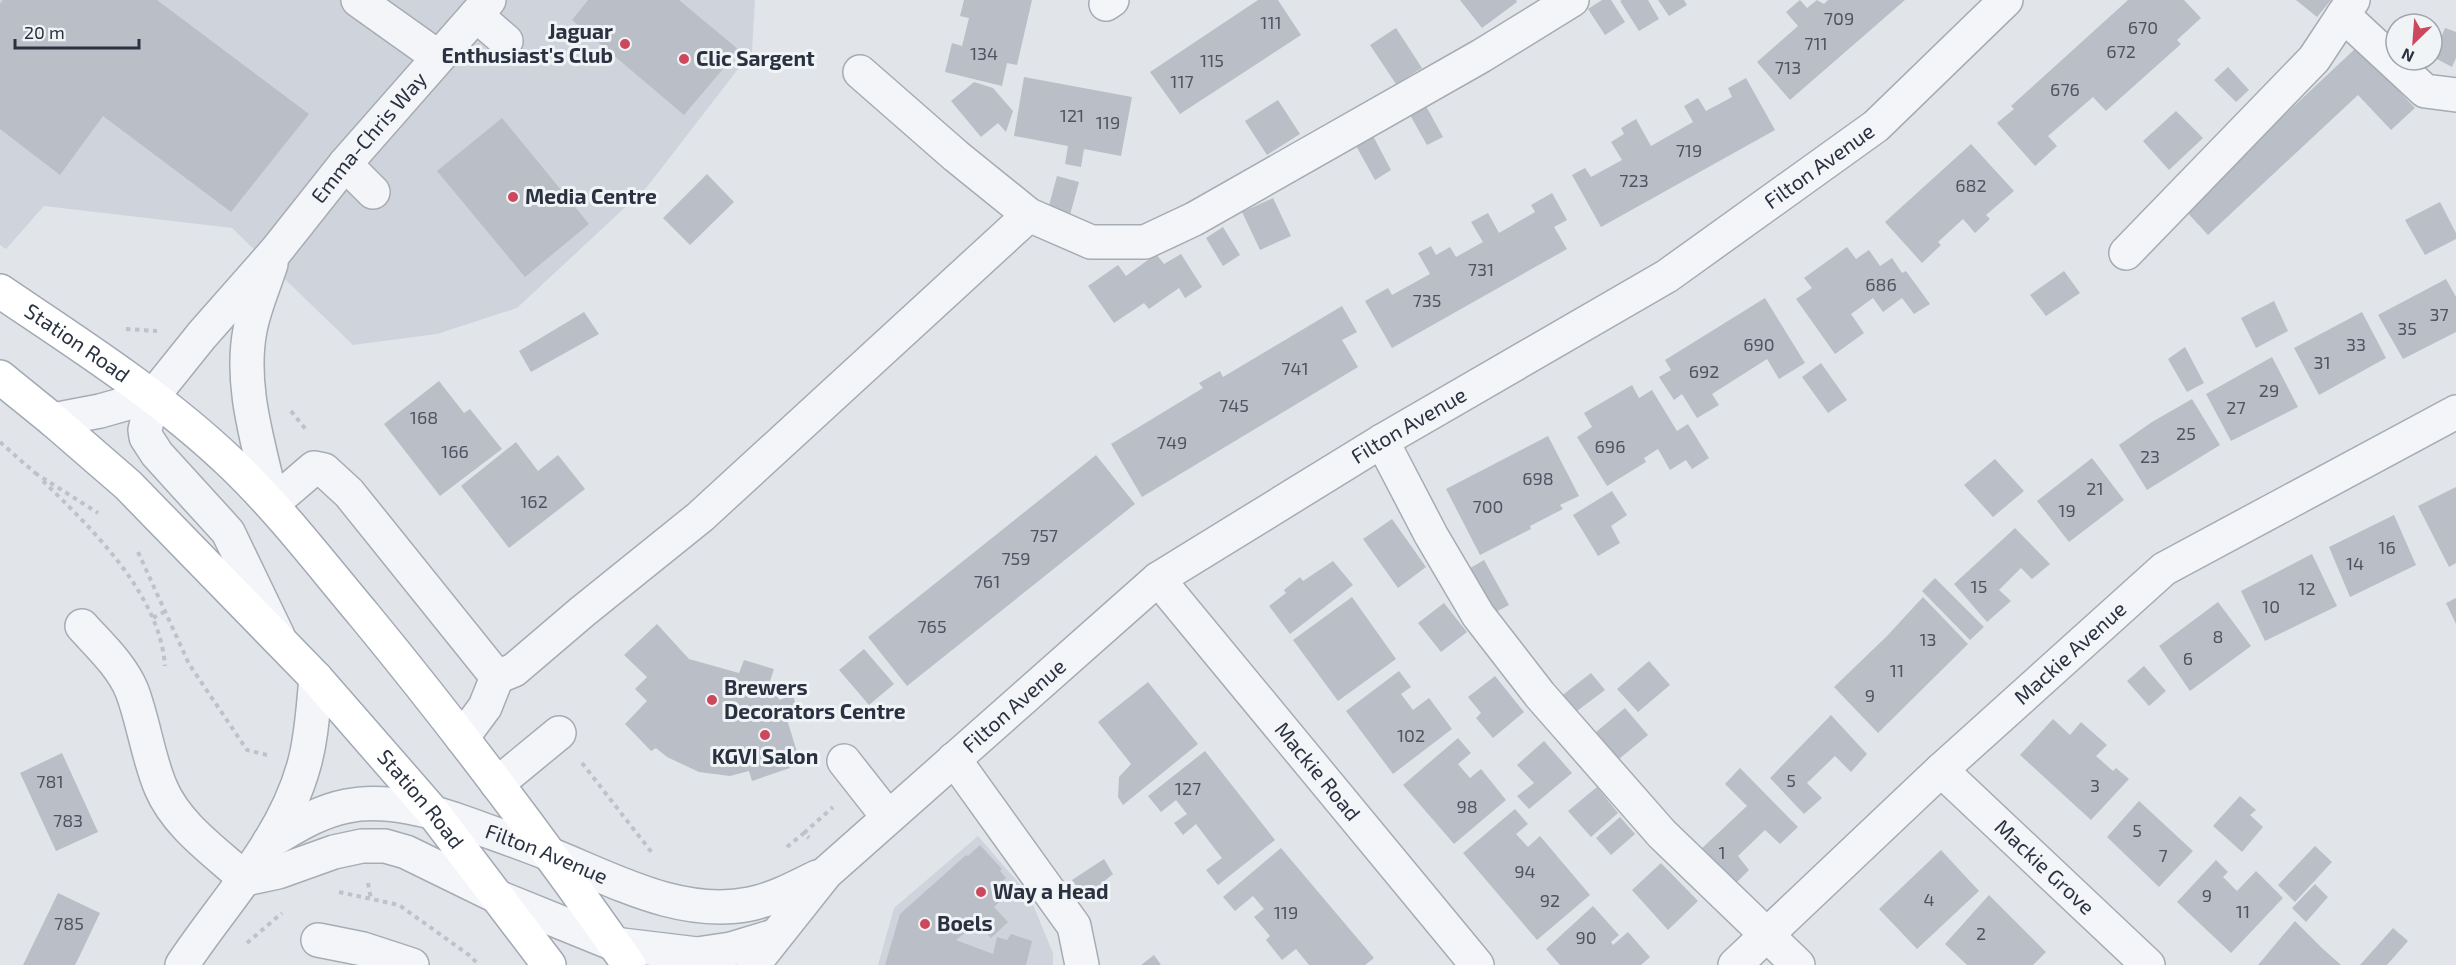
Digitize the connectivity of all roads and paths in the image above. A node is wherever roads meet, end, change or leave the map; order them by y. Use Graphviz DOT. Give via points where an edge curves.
graph roads {
  1 [pos="358,0"];
  2 [pos="1572,0"];
  3 [pos="2006,0"];
  4 [pos="482,7"];
  5 [pos="2348,8"];
  6 [pos="506,41"];
  7 [pos="438,57"];
  8 [pos="860,72"];
  9 [pos="2456,95"];
  10 [pos="345,164"];
  11 [pos="374,192"];
  12 [pos="1029,215"];
  13 [pos="276,251"];
  14 [pos="2126,253"];
  15 [pos="0,291"];
  16 [pos="0,377"];
  17 [pos="153,396"];
  18 [pos="2456,412"];
  19 [pos="53,420"];
  20 [pos="1382,441"];
  21 [pos="0,442"];
  22 [pos="35,473"];
  23 [pos="272,504"];
  24 [pos="101,515"];
  25 [pos="134,543"];
  26 [pos="1158,579"];
  27 [pos="164,612"];
  28 [pos="153,618"];
  29 [pos="82,626"];
  30 [pos="282,643"];
  31 [pos="165,675"];
  32 [pos="497,677"];
  33 [pos="316,678"];
  34 [pos="559,733"];
  35 [pos="462,738"];
  36 [pos="270,756"];
  37 [pos="954,759"];
  38 [pos="844,760"];
  39 [pos="1941,770"];
  40 [pos="497,784"];
  41 [pos="432,811"];
  42 [pos="888,817"];
  43 [pos="269,842"];
  44 [pos="781,852"];
  45 [pos="548,853"];
  46 [pos="662,860"];
  47 [pos="830,869"];
  48 [pos="245,879"];
  49 [pos="498,897"];
  50 [pos="774,936"];
  51 [pos="1768,936"];
  52 [pos="318,940"];
  53 [pos="622,955"];
  54 [pos="182,965"];
  55 [pos="412,965"];
  56 [pos="549,965"];
  57 [pos="753,965"];
  58 [pos="1082,965"];
  59 [pos="1477,965"];
  60 [pos="1735,965"];
  61 [pos="1798,965"];
  62 [pos="2148,965"];
  1 -- 7 [label="street"];
  2 -- 12 [label="street" via="1194,219 1145,242 1091,242"];
  3 -- 20 [label="street, Filton Avenue" via="1876,126 1676,269"];
  4 -- 6 [label="street"];
  4 -- 7 [label="street, Emma-Chris Way"];
  5 -- 9 [label="street" via="2424,91"];
  5 -- 14 [label="street" via="2314,59"];
  7 -- 10 [label="street, Emma-Chris Way"];
  8 -- 12 [label="street"];
  10 -- 11 [label="street"];
  10 -- 13 [label="street, Emma-Chris Way"];
  12 -- 32 [label="street" via="700,516 514,670"];
  13 -- 17 [label="street, Emma-Chris Way"];
  13 -- 23 [label="street, Emma-Chris Way" via="250,329 246,367"];
  15 -- 17 [label="main road, Station Road"];
  16 -- 19 [label="main road, Station Road"];
  17 -- 19 [label="street, Station Road"];
  17 -- 23 [label="main road, Station Road"];
  17 -- 30 [label="street, Station Road" via="146,437 228,532"];
  18 -- 39 [label="street, Mackie Avenue" via="2164,569"];
  19 -- 30 [label="main road, Station Road" via="128,485"];
  20 -- 26 [label="street, Filton Avenue"];
  20 -- 51 [label="street" via="1478,615 1540,695 1662,834"];
  21 -- 22 [label="path"];
  22 -- 24 [label="path"];
  22 -- 28 [label="path" via="99,538"];
  23 -- 32 [label="street" via="314,468 324,470 349,493"];
  23 -- 35 [label="main road, Station Road"];
  25 -- 27 [label="path"];
  26 -- 37 [label="street, Filton Avenue"];
  26 -- 59 [label="street, Mackie Road"];
  27 -- 28 [label="path"];
  27 -- 36 [label="path" via="189,664 247,750"];
  28 -- 31 [label="path" via="164,649"];
  29 -- 48 [label="street" via="123,674 132,691 161,788 171,806 187,826"];
  30 -- 33 [label="main road, Station Road"];
  32 -- 35 [label="street" via="485,707"];
  33 -- 41 [label="main road, Station Road"];
  33 -- 43 [label="street, Filton Avenue" via="304,765 296,790"];
  34 -- 40 [label="street"];
  34 -- 46 [label="path" via="654,855"];
  35 -- 40 [label="main road, Station Road"];
  37 -- 42 [label="street, Filton Avenue"];
  37 -- 58 [label="street" via="1074,926"];
  38 -- 42 [label="street"];
  39 -- 51 [label="street, Mackie Avenue"];
  39 -- 62 [label="street, Mackie Grove"];
  40 -- 45 [label="main road, Station Road"];
  41 -- 43 [label="street, Filton Avenue" via="349,805 307,819"];
  41 -- 45 [label="street, Filton Avenue"];
  41 -- 49 [label="main road, Station Road"];
  42 -- 47 [label="street, Filton Avenue"];
  43 -- 48 [label="street, Filton Avenue"];
  44 -- 47 [label="path" via="804,833"];
  45 -- 47 [label="street, Filton Avenue" via="628,888 703,906 758,902"];
  45 -- 53 [label="main road, Station Road"];
  47 -- 50 [label="street, Filton Avenue"];
  48 -- 49 [label="street" via="334,852 385,846 406,852"];
  48 -- 54 [label="street, Filton Avenue"];
  49 -- 53 [label="street"];
  49 -- 56 [label="main road, Station Road"];
  50 -- 53 [label="street" via="697,954"];
  50 -- 57 [label="street, Filton Avenue"];
  51 -- 60 [label="street, Mackie Avenue"];
  51 -- 61 [label="street"];
  52 -- 55 [label="street"];
}
